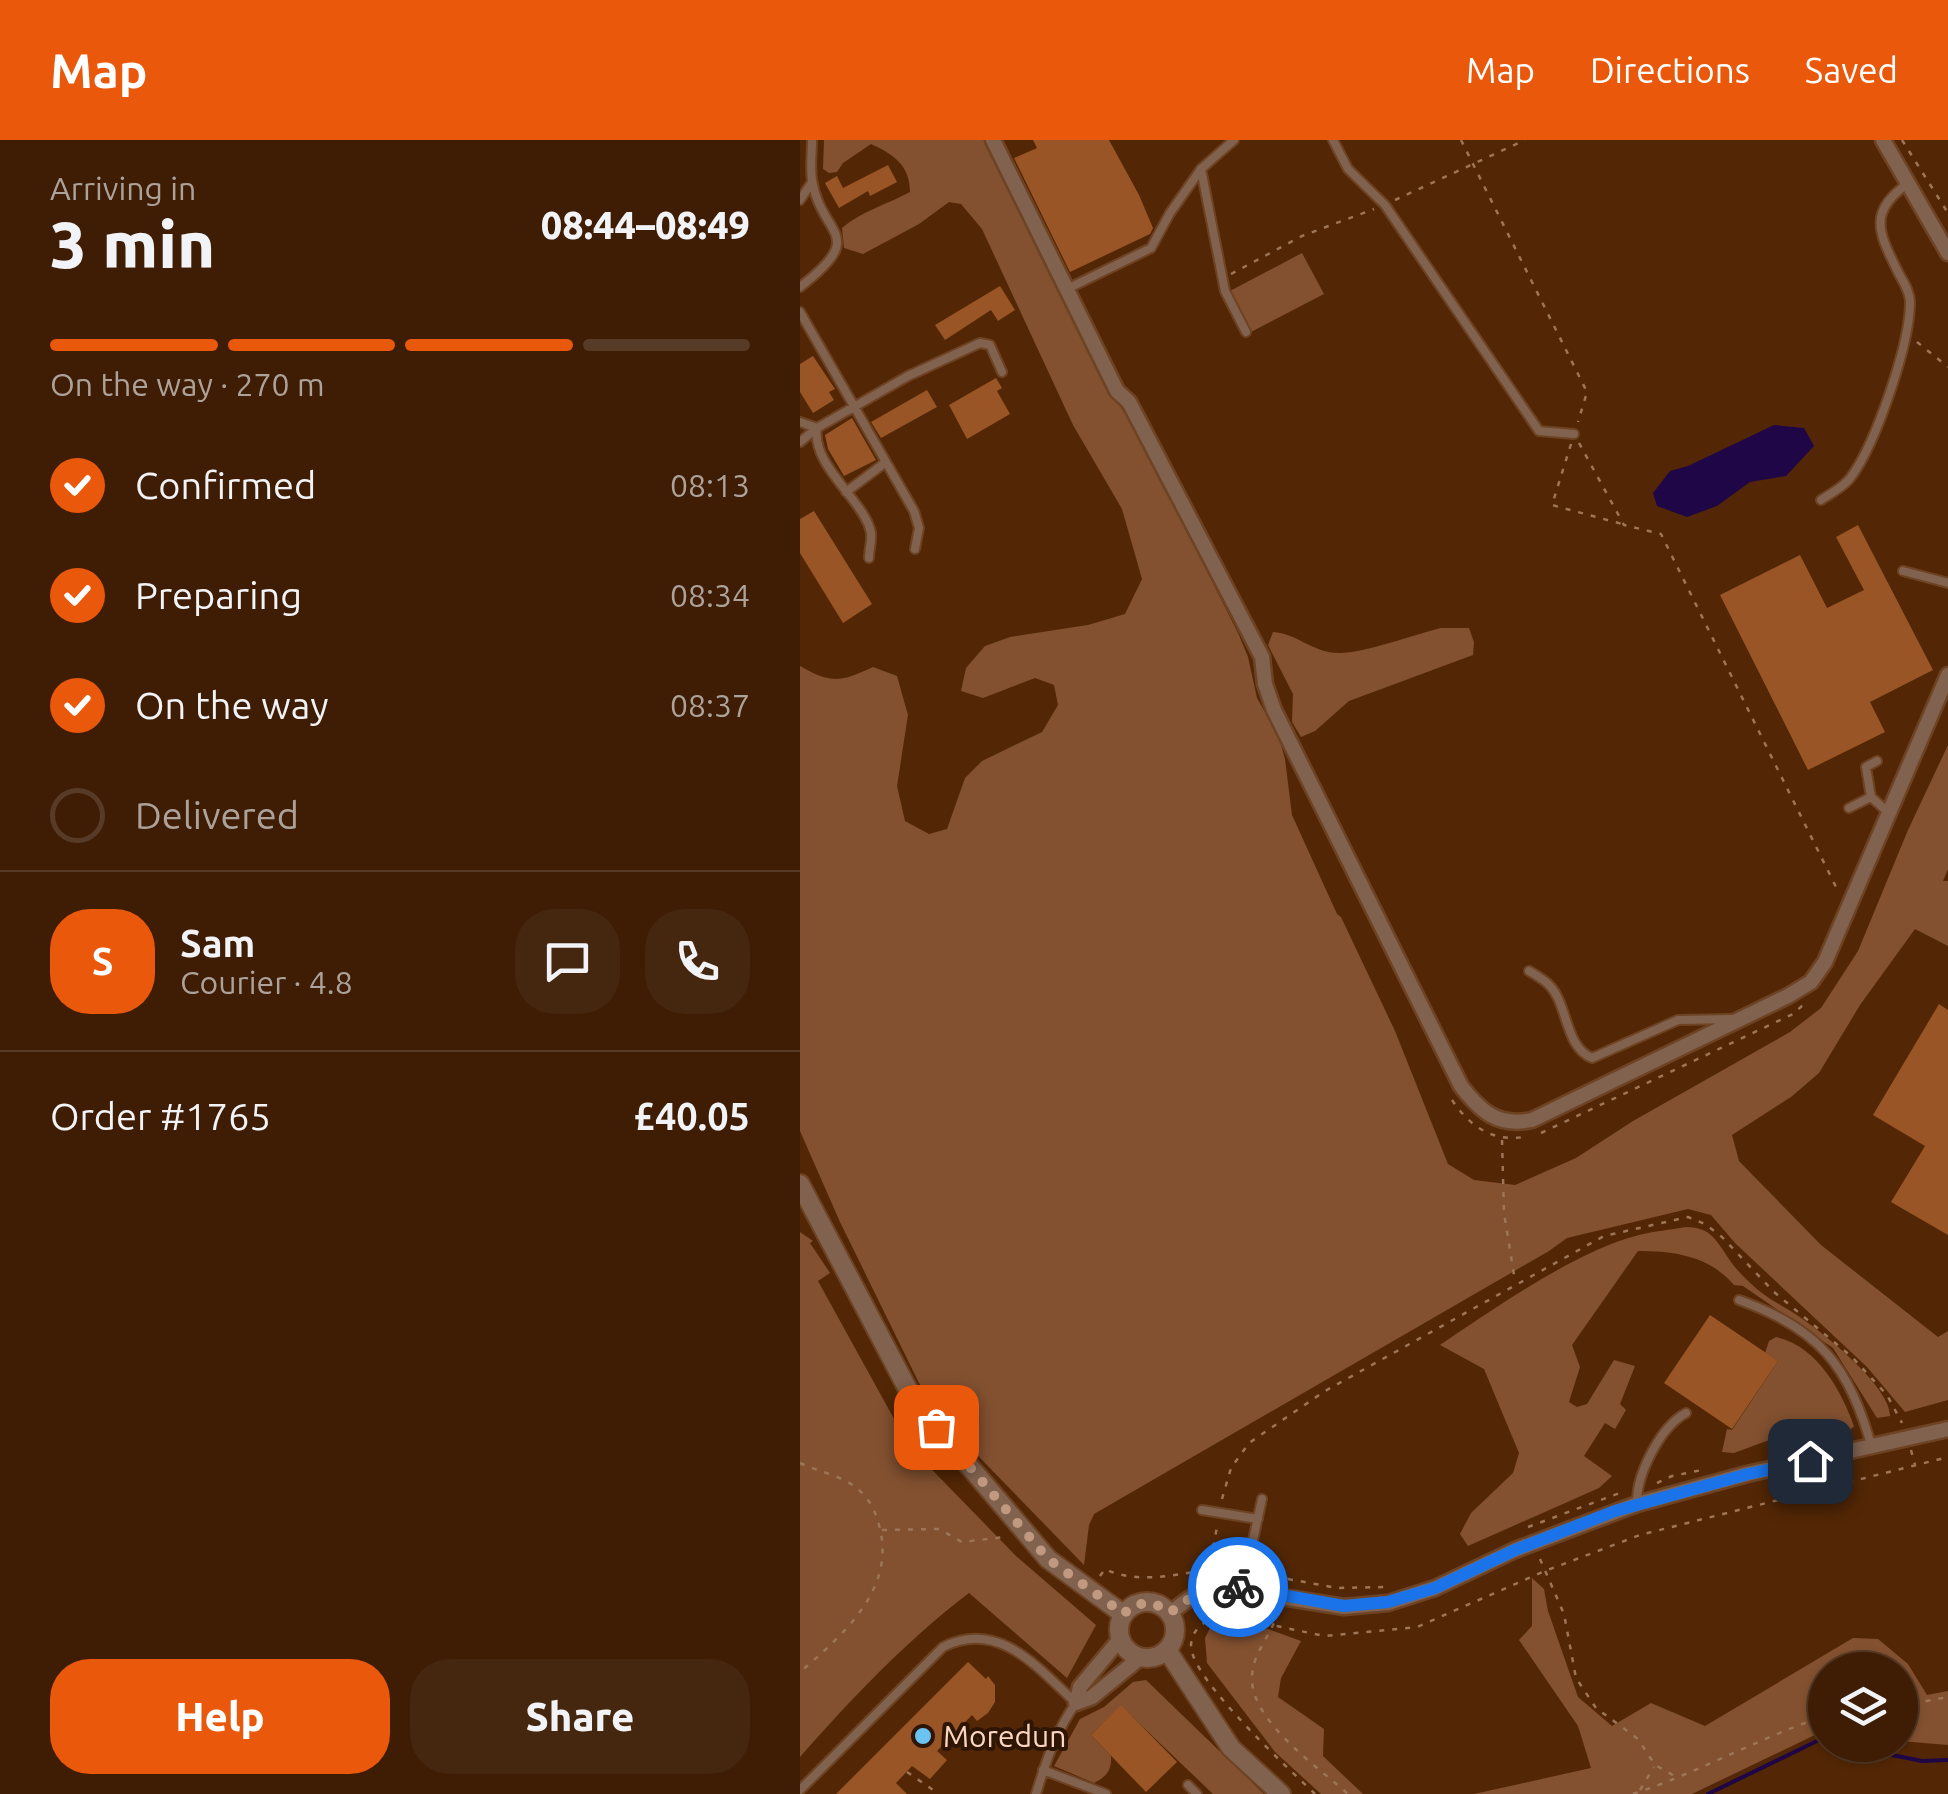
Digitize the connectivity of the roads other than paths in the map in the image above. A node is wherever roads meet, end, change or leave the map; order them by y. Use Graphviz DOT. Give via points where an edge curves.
graph roads {
  1 [pos="812,140"];
  2 [pos="993,140"];
  3 [pos="1234,140"];
  4 [pos="1333,140"];
  5 [pos="1884,140"];
  6 [pos="800,160"];
  7 [pos="812,167"];
  8 [pos="1201,169"];
  9 [pos="812,182"];
  10 [pos="1910,182"];
  11 [pos="800,200"];
  12 [pos="1948,254"];
  13 [pos="800,287"];
  14 [pos="1069,288"];
  15 [pos="800,312"];
  16 [pos="1246,332"];
  17 [pos="1002,372"];
  18 [pos="854,407"];
  19 [pos="800,422"];
  20 [pos="816,428"];
  21 [pos="1574,434"];
  22 [pos="800,442"];
  23 [pos="886,462"];
  24 [pos="846,492"];
  25 [pos="1821,500"];
  26 [pos="914,549"];
  27 [pos="869,558"];
  28 [pos="1902,571"];
  29 [pos="1948,583"];
  30 [pos="1948,675"];
  31 [pos="1877,761"];
  32 [pos="1871,797"];
  33 [pos="1849,808"];
  34 [pos="1888,813"];
  35 [pos="1529,971"];
  36 [pos="1742,1018"];
  37 [pos="802,1194"];
  38 [pos="1739,1300"];
  39 [pos="1686,1413"];
  40 [pos="1948,1429"];
  41 [pos="1872,1448"];
  42 [pos="1637,1496"];
  43 [pos="1262,1499"];
  44 [pos="1202,1510"];
  45 [pos="1258,1520"];
  46 [pos="1243,1586"];
  47 [pos="1170,1613"];
  48 [pos="1124,1614"];
  49 [pos="1120,1639"];
  50 [pos="1166,1650"];
  51 [pos="1141,1657"];
  52 [pos="1076,1703"];
  53 [pos="1043,1770"];
  54 [pos="1188,1785"];
  55 [pos="800,1790"];
  56 [pos="1036,1794"];
  57 [pos="1106,1794"];
  58 [pos="1197,1794"];
  59 [pos="1282,1794"];
  1 -- 7 [label="lane"];
  2 -- 14 [label="street"];
  3 -- 8 [label="lane"];
  4 -- 21 [label="lane" via="1539,431"];
  5 -- 10 [label="street"];
  6 -- 7 [label="lane"];
  7 -- 9 [label="lane"];
  8 -- 14 [label="lane" via="1151,248"];
  8 -- 16 [label="lane" via="1225,291"];
  9 -- 11 [label="lane"];
  9 -- 13 [label="lane" via="838,245 832,260"];
  10 -- 12 [label="street"];
  10 -- 25 [label="lane" via="1891,195 1879,221 1910,296 1908,335 1850,479"];
  14 -- 36 [label="street" via="1117,391 1129,402 1262,658 1274,710 1461,1086 1478,1108 1496,1120 1532,1120"];
  15 -- 18 [label="lane"];
  17 -- 18 [label="lane" via="990,345 980,343"];
  18 -- 20 [label="lane"];
  18 -- 23 [label="lane"];
  19 -- 20 [label="lane"];
  20 -- 22 [label="lane"];
  20 -- 24 [label="lane" via="818,446"];
  23 -- 24 [label="lane"];
  23 -- 26 [label="lane" via="914,512"];
  24 -- 27 [label="lane" via="871,530"];
  28 -- 29 [label="lane"];
  30 -- 34 [label="street"];
  31 -- 32 [label="lane" via="1866,767"];
  32 -- 33 [label="lane"];
  32 -- 34 [label="lane"];
  34 -- 36 [label="street" via="1811,982"];
  35 -- 36 [label="lane" via="1552,987 1575,1042 1592,1058 1678,1020"];
  37 -- 48 [label="street" via="914,1401 1048,1559"];
  38 -- 41 [label="lane" via="1808,1336 1835,1360 1859,1401"];
  39 -- 42 [label="lane" via="1641,1472"];
  40 -- 41 [label="street"];
  41 -- 42 [label="street"];
  42 -- 46 [label="street" via="1435,1588 1388,1602 1344,1606"];
  43 -- 45 [label="lane"];
  44 -- 45 [label="lane"];
  45 -- 46 [label="lane"];
  46 -- 47 [label="street" via="1208,1588"];
  47 -- 48 [label="street" via="1152,1602"];
  47 -- 50 [label="street" via="1175,1632"];
  48 -- 49 [label="street"];
  49 -- 51 [label="street"];
  49 -- 52 [label="street" via="1080,1687"];
  50 -- 51 [label="street"];
  50 -- 59 [label="street" via="1231,1748"];
  51 -- 52 [label="street"];
  52 -- 53 [label="lane"];
  52 -- 55 [label="lane" via="1009,1644 984,1637 958,1640 944,1646"];
  53 -- 56 [label="lane"];
  53 -- 57 [label="lane"];
  54 -- 58 [label="lane"];
}
